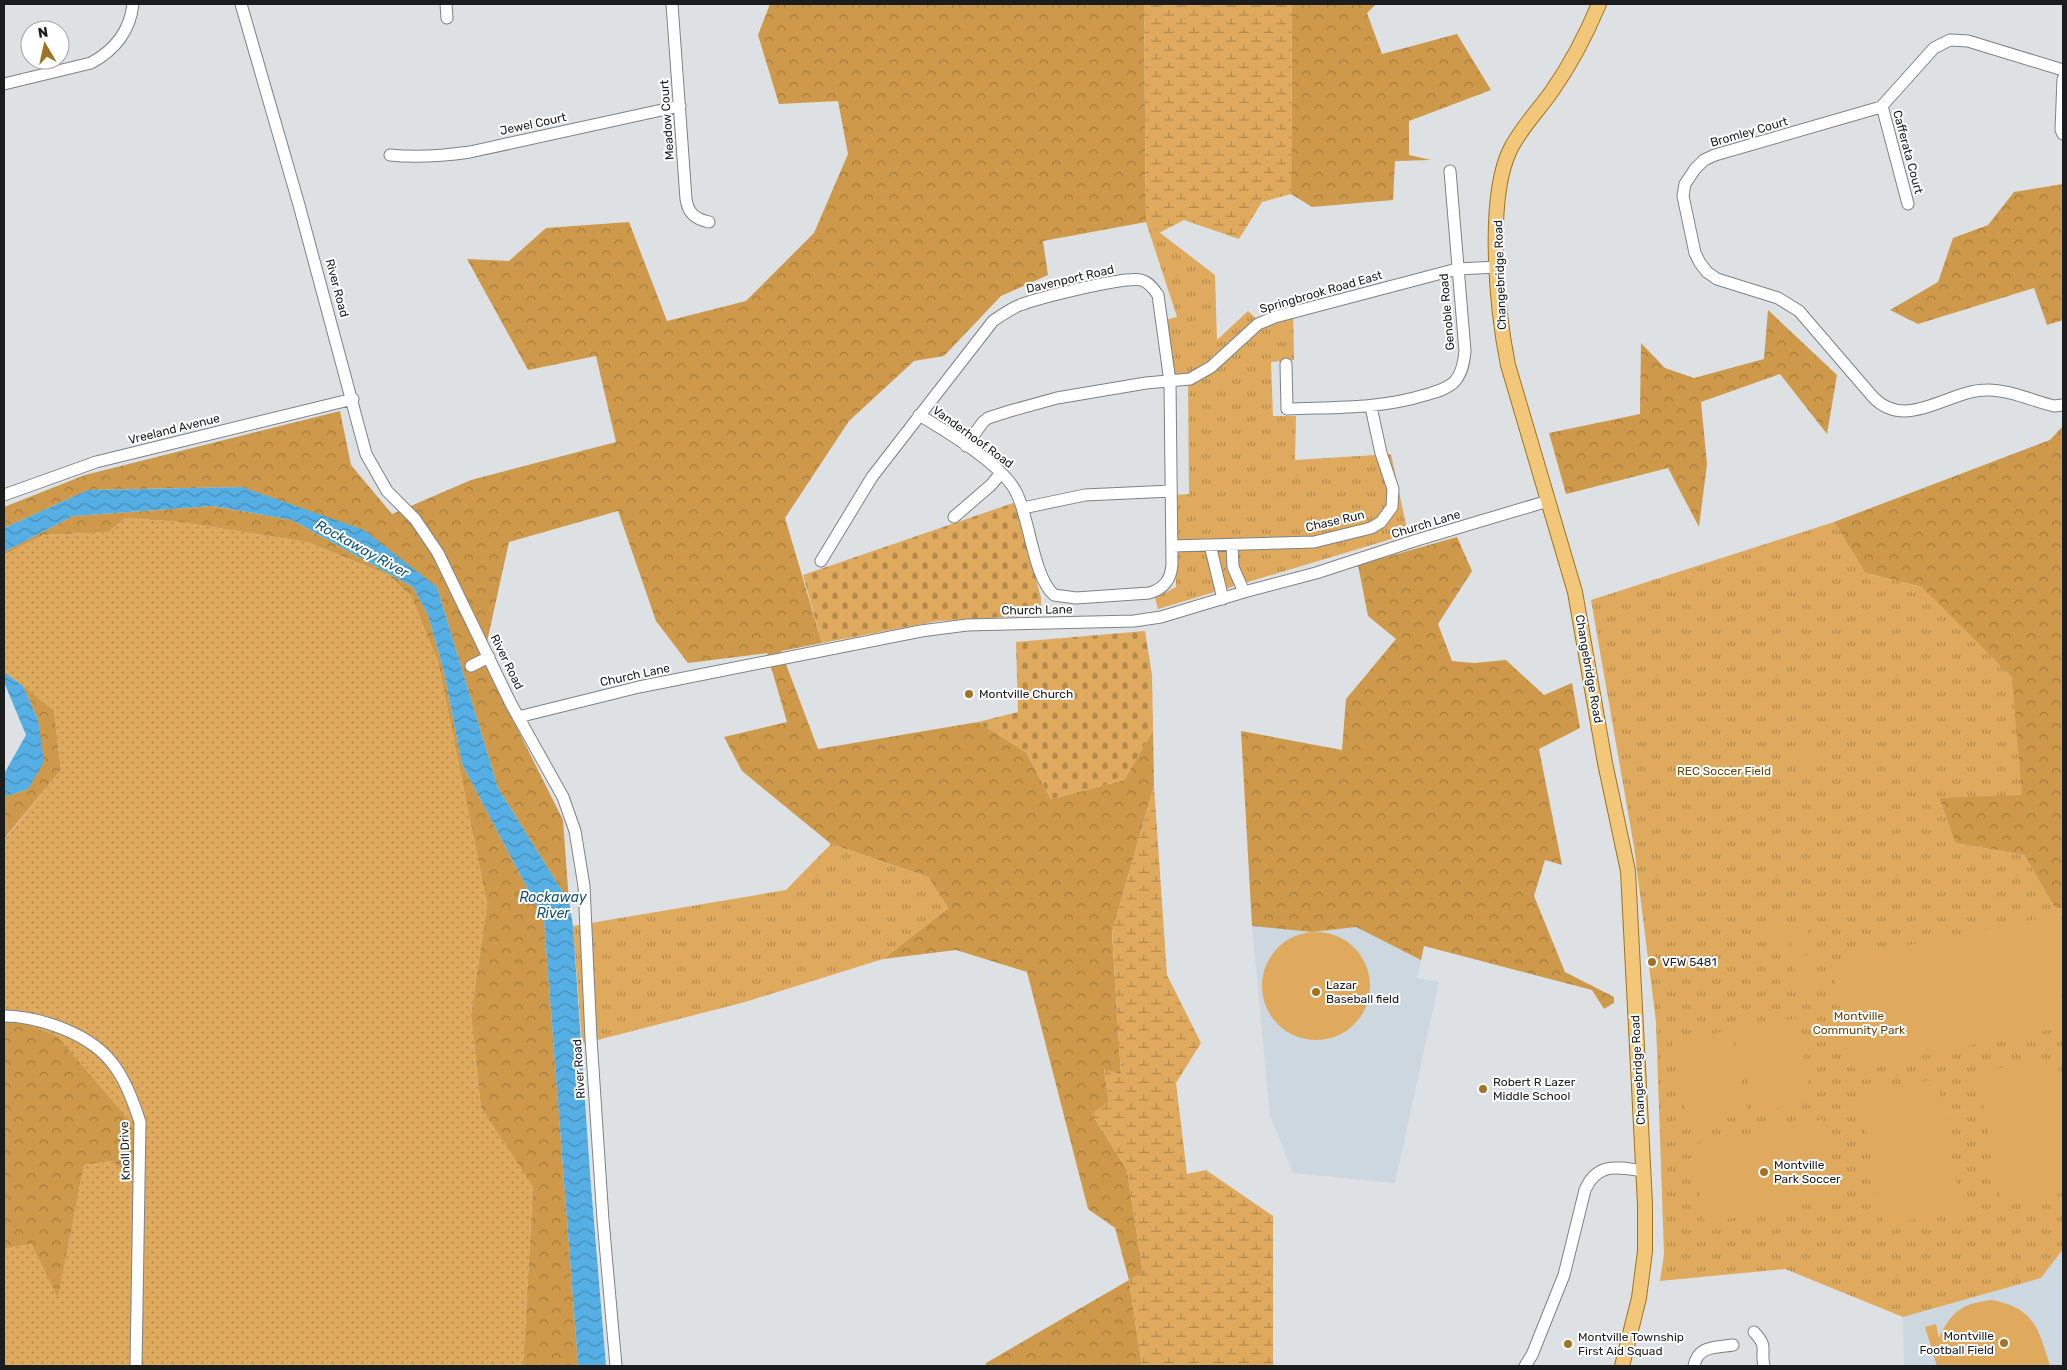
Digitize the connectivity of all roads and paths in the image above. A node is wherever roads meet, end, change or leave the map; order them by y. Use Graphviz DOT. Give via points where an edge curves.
graph roads {
  1 [pos="133,4"];
  2 [pos="241,4"];
  3 [pos="446,4"];
  4 [pos="672,4"];
  5 [pos="1598,4"];
  6 [pos="447,18"];
  7 [pos="2063,70"];
  8 [pos="2063,79"];
  9 [pos="4,84"];
  10 [pos="680,106"];
  11 [pos="1882,106"];
  12 [pos="2063,134"];
  13 [pos="390,155"];
  14 [pos="1450,170"];
  15 [pos="1908,204"];
  16 [pos="709,222"];
  17 [pos="1498,267"];
  18 [pos="1457,269"];
  19 [pos="1286,364"];
  20 [pos="1170,382"];
  21 [pos="353,399"];
  22 [pos="2063,405"];
  23 [pos="1371,406"];
  24 [pos="919,415"];
  25 [pos="966,446"];
  26 [pos="1001,473"];
  27 [pos="1171,491"];
  28 [pos="4,494"];
  29 [pos="1548,502"];
  30 [pos="1022,508"];
  31 [pos="954,518"];
  32 [pos="1232,545"];
  33 [pos="1172,546"];
  34 [pos="1210,546"];
  35 [pos="821,561"];
  36 [pos="1167,582"];
  37 [pos="1244,592"];
  38 [pos="1223,598"];
  39 [pos="489,657"];
  40 [pos="471,666"];
  41 [pos="518,717"];
  42 [pos="4,1016"];
  43 [pos="1643,1171"];
  44 [pos="1754,1332"];
  45 [pos="1732,1345"];
  46 [pos="136,1366"];
  47 [pos="616,1366"];
  48 [pos="1525,1366"];
  49 [pos="1622,1366"];
  50 [pos="1694,1366"];
  51 [pos="1764,1366"];
  1 -- 9 [label="street" via="120,41 102,58"];
  2 -- 21 [label="street, River Road"];
  3 -- 6 [label="street"];
  4 -- 10 [label="street, Meadow Court"];
  5 -- 17 [label="main road, Changebridge Road" via="1568,66 1505,160 1497,195"];
  7 -- 11 [label="street, Bromley Court" via="1968,41 1944,42 1934,48"];
  8 -- 12 [label="street"];
  10 -- 13 [label="street, Jewel Court" via="461,153 414,158"];
  10 -- 16 [label="street, Meadow Court" via="687,207 692,215"];
  11 -- 15 [label="street, Cafferata Court"];
  11 -- 22 [label="street, Bromley Court" via="1704,160 1688,178 1683,196 1700,263 1717,279 1778,298 1799,311 1879,404 1893,411 1917,409 1986,390"];
  14 -- 18 [label="street, Genoble Road"];
  17 -- 18 [label="street, Springbrook Road East"];
  17 -- 29 [label="main road, Changebridge Road" via="1502,335 1508,365"];
  18 -- 20 [label="street, Springbrook Road East" via="1264,321 1201,374"];
  18 -- 23 [label="street, Genoble Road" via="1465,351 1459,375 1442,390 1401,403"];
  19 -- 23 [label="street, Genoble Road" via="1287,409"];
  20 -- 24 [label="street, Davenport Road" via="1158,295 1145,282 1125,281 1050,296 1019,305 1003,314 984,331"];
  20 -- 25 [label="street, Springbrook Road East" via="1058,398 1010,410 983,422"];
  20 -- 27 [label="street, Davenport Road"];
  21 -- 28 [label="street, Vreeland Avenue" via="96,462"];
  21 -- 39 [label="street, River Road" via="366,454 387,491 430,538"];
  23 -- 32 [label="street, Chase Run" via="1393,489 1392,507 1386,518 1371,528 1314,542"];
  24 -- 25 [label="street, Vanderhoof Road"];
  24 -- 35 [label="street, Davenport Road" via="872,477"];
  25 -- 26 [label="street, Vanderhoof Road"];
  26 -- 30 [label="street, Vanderhoof Road" via="1011,483"];
  26 -- 31 [label="street"];
  27 -- 30 [label="street" via="1085,494"];
  27 -- 33 [label="street, Davenport Road"];
  29 -- 37 [label="street, Church Lane"];
  29 -- 43 [label="main road, Changebridge Road" via="1575,592 1628,871"];
  30 -- 36 [label="street, Vanderhoof Road" via="1043,580 1054,595 1076,598 1148,593"];
  32 -- 34 [label="street, Chase Run"];
  32 -- 37 [label="street" via="1233,567"];
  33 -- 34 [label="street, Chase Run"];
  33 -- 36 [label="street, Davenport Road" via="1172,572"];
  34 -- 38 [label="street"];
  37 -- 38 [label="street, Church Lane"];
  38 -- 41 [label="street, Church Lane" via="1161,617 1134,621 967,625 921,630 639,687"];
  39 -- 40 [label="street"];
  39 -- 41 [label="street, River Road"];
  41 -- 47 [label="street, River Road" via="570,814 582,867 604,1228"];
  42 -- 46 [label="street, Knoll Drive" via="21,1016 79,1034 111,1061 131,1097 140,1122"];
  43 -- 48 [label="street" via="1611,1168 1599,1171 1590,1179 1564,1275"];
  43 -- 49 [label="main road, Changebridge Road" via="1645,1251 1639,1298"];
  44 -- 51 [label="street" via="1764,1347"];
  45 -- 50 [label="street" via="1703,1350"];
}
